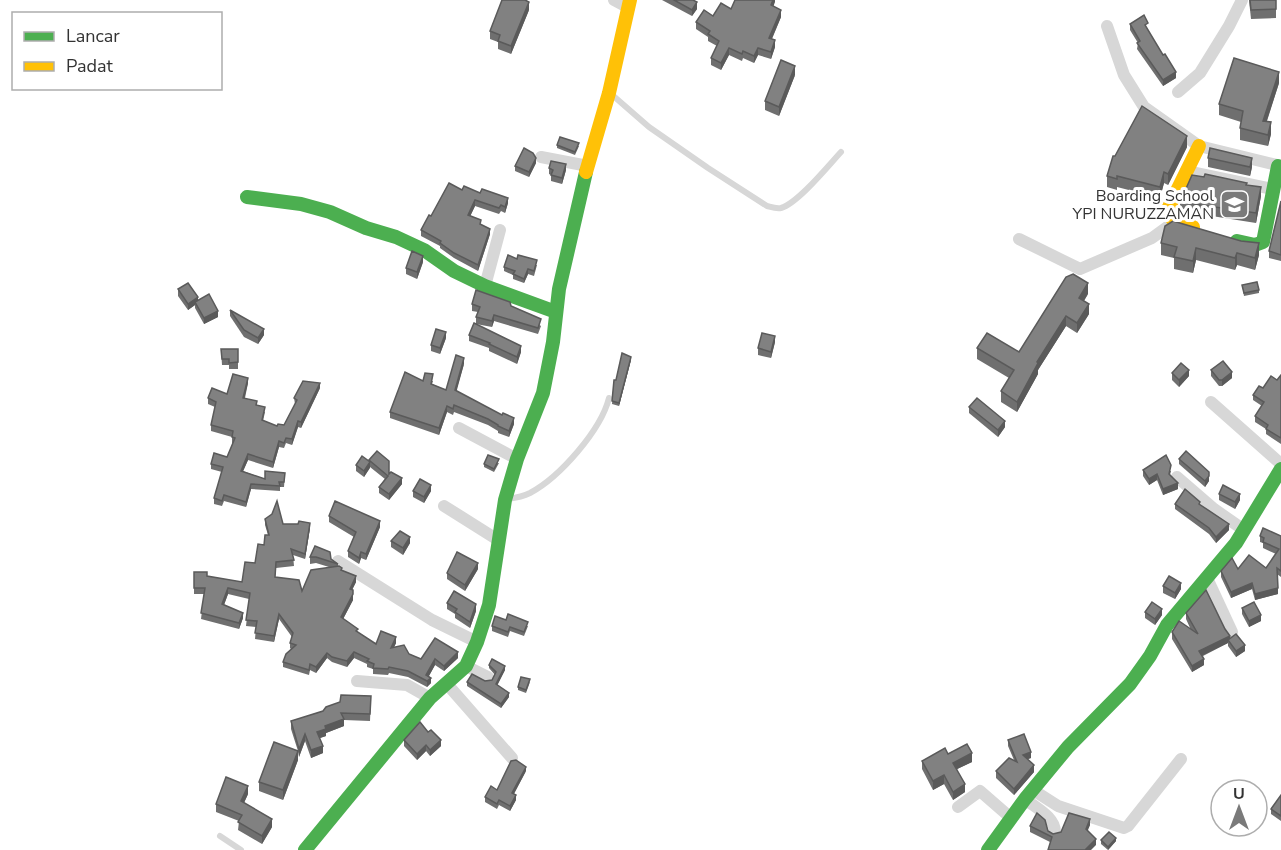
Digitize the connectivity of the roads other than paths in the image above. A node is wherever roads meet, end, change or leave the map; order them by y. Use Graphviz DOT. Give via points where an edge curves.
graph roads {
  1 [pos="614,0"];
  2 [pos="1242,0"];
  3 [pos="630,4"];
  4 [pos="1107,26"];
  5 [pos="1178,92"];
  6 [pos="609,93"];
  7 [pos="1199,146"];
  8 [pos="841,152"];
  9 [pos="541,157"];
  10 [pos="588,166"];
  11 [pos="1280,166"];
  12 [pos="1186,171"];
  13 [pos="1273,189"];
  14 [pos="247,197"];
  15 [pos="1173,222"];
  16 [pos="500,230"];
  17 [pos="1204,231"];
  18 [pos="1224,237"];
  19 [pos="1019,239"];
  20 [pos="1080,269"];
  21 [pos="1066,280"];
  22 [pos="485,286"];
  23 [pos="555,312"];
  24 [pos="609,398"];
  25 [pos="1211,402"];
  26 [pos="459,428"];
  27 [pos="518,459"];
  28 [pos="1281,464"];
  29 [pos="1281,469"];
  30 [pos="1177,477"];
  31 [pos="505,500"];
  32 [pos="444,506"];
  33 [pos="1244,530"];
  34 [pos="498,540"];
  35 [pos="338,561"];
  36 [pos="1207,578"];
  37 [pos="1232,632"];
  38 [pos="477,642"];
  39 [pos="466,666"];
  40 [pos="488,677"];
  41 [pos="357,681"];
  42 [pos="447,684"];
  43 [pos="430,698"];
  44 [pos="512,758"];
  45 [pos="1181,759"];
  46 [pos="1029,794"];
  47 [pos="957,807"];
  48 [pos="1011,818"];
  49 [pos="1055,832"];
  50 [pos="219,836"];
  51 [pos="241,850"];
  52 [pos="305,850"];
  53 [pos="988,850"];
  1 -- 3 [label="street"];
  2 -- 5 [label="street" via="1200,73"];
  3 -- 6 [label="street"];
  4 -- 7 [label="street" via="1124,75 1144,107"];
  6 -- 8 [label="lane" via="649,127 766,206 783,207"];
  6 -- 10 [label="street"];
  7 -- 11 [label="street"];
  7 -- 12 [label="street"];
  9 -- 10 [label="street"];
  10 -- 23 [label="street"];
  11 -- 13 [label="street"];
  12 -- 13 [label="street"];
  12 -- 15 [label="street" via="1168,208"];
  13 -- 18 [label="street" via="1263,242 1255,245"];
  14 -- 22 [label="street" via="330,212 424,250"];
  15 -- 17 [label="street"];
  15 -- 20 [label="street" via="1152,238"];
  16 -- 22 [label="street"];
  19 -- 20 [label="street"];
  20 -- 21 [label="street"];
  22 -- 23 [label="street"];
  23 -- 27 [label="street" via="554,342 543,393"];
  24 -- 31 [label="lane" via="602,419 575,456 529,494"];
  25 -- 28 [label="street"];
  26 -- 27 [label="street"];
  27 -- 31 [label="street"];
  29 -- 33 [label="street"];
  30 -- 33 [label="street"];
  31 -- 34 [label="street"];
  32 -- 34 [label="street"];
  33 -- 36 [label="street"];
  34 -- 38 [label="street" via="489,605"];
  35 -- 38 [label="street" via="432,621"];
  36 -- 37 [label="street"];
  36 -- 46 [label="street" via="1167,624 1130,684 1068,747"];
  38 -- 39 [label="street"];
  39 -- 40 [label="street"];
  39 -- 42 [label="street"];
  41 -- 43 [label="street" via="407,685"];
  42 -- 43 [label="street"];
  42 -- 44 [label="street"];
  43 -- 52 [label="street"];
  45 -- 46 [label="street" via="1125,828"];
  46 -- 48 [label="street"];
  46 -- 49 [label="street" via="1055,825"];
  47 -- 48 [label="street" via="980,790"];
  48 -- 53 [label="street"];
  50 -- 51 [label="lane"];
}
